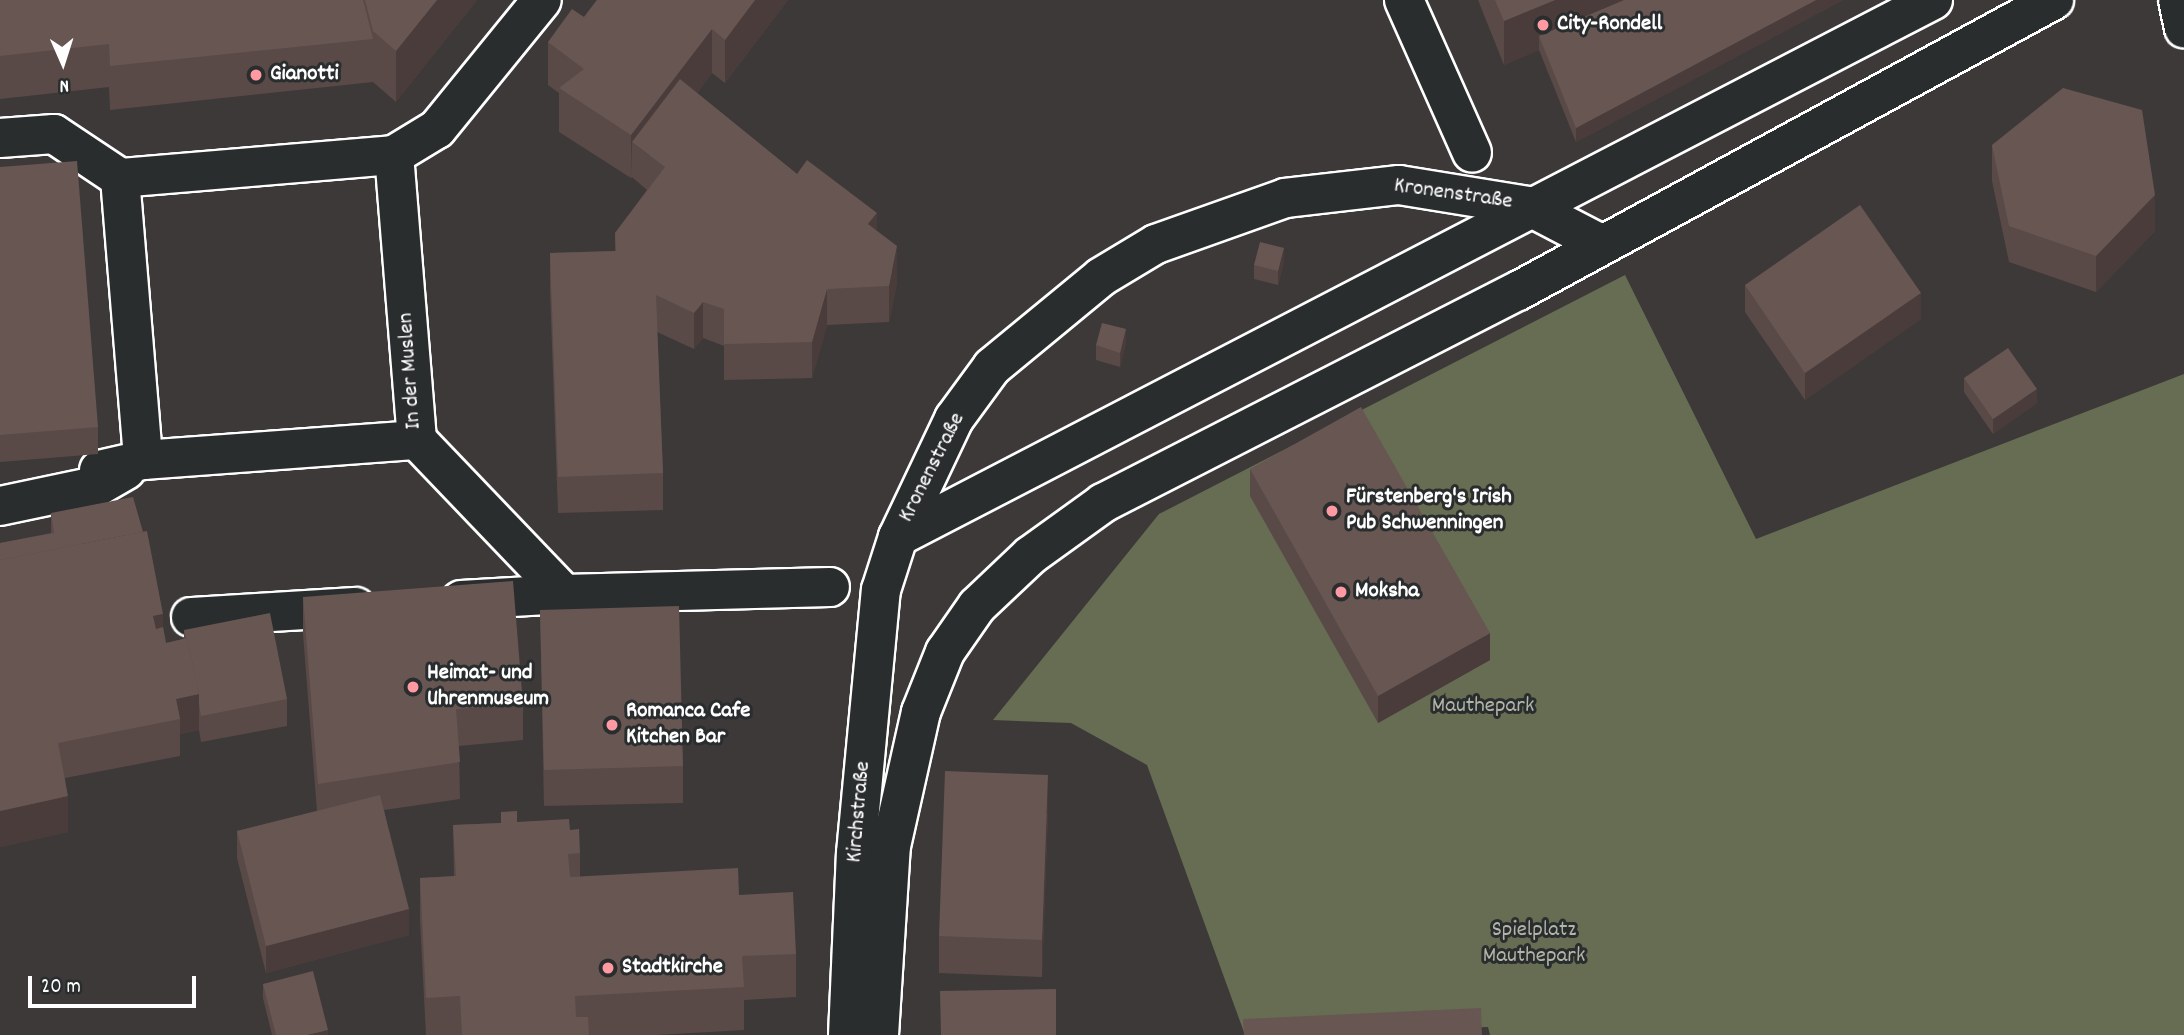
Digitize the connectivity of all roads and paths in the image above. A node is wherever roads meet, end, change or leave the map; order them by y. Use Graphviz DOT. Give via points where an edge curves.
graph roads {
  1 [pos="542,0"];
  2 [pos="1404,0"];
  3 [pos="1933,0"];
  4 [pos="2054,0"];
  5 [pos="2178,0"];
  6 [pos="2184,28"];
  7 [pos="0,138"];
  8 [pos="1472,153"];
  9 [pos="394,155"];
  10 [pos="120,178"];
  11 [pos="1528,206"];
  12 [pos="1601,244"];
  13 [pos="417,440"];
  14 [pos="142,460"];
  15 [pos="99,470"];
  16 [pos="0,506"];
  17 [pos="898,537"];
  18 [pos="830,587"];
  19 [pos="881,590"];
  20 [pos="564,594"];
  21 [pos="191,617"];
  22 [pos="891,846"];
  23 [pos="848,1035"];
  24 [pos="879,1035"];
  1 -- 9 [label="street" via="437,129"];
  2 -- 8 [label="street"];
  3 -- 11 [label="street, Kronenstraße"];
  4 -- 12 [label="street"];
  5 -- 6 [label="street"];
  7 -- 10 [label="street" via="54,134"];
  9 -- 10 [label="street"];
  9 -- 13 [label="street, In der Muslen"];
  10 -- 14 [label="street"];
  11 -- 12 [label="street, Kronenstraße"];
  11 -- 17 [label="street, Kronenstraße"];
  11 -- 17 [label="street, Kronenstraße" via="1399,185 1363,186 1285,198 1156,244 1101,277 992,367 954,419"];
  12 -- 22 [label="street, Kirchstraße" via="1103,503 1031,555 977,606 945,652 921,712"];
  13 -- 14 [label="street, In der Muslen"];
  13 -- 20 [label="street"];
  14 -- 15 [label="street, In der Muslen"];
  14 -- 16 [label="street, In der Muslen" via="100,485"];
  17 -- 19 [label="street, Kirchstraße"];
  18 -- 20 [label="street"];
  19 -- 22 [label="street, Kirchstraße"];
  19 -- 23 [label="street, Kirchstraße" via="856,853"];
  20 -- 21 [label="street"];
  22 -- 24 [label="street, Kirchstraße"];
}
